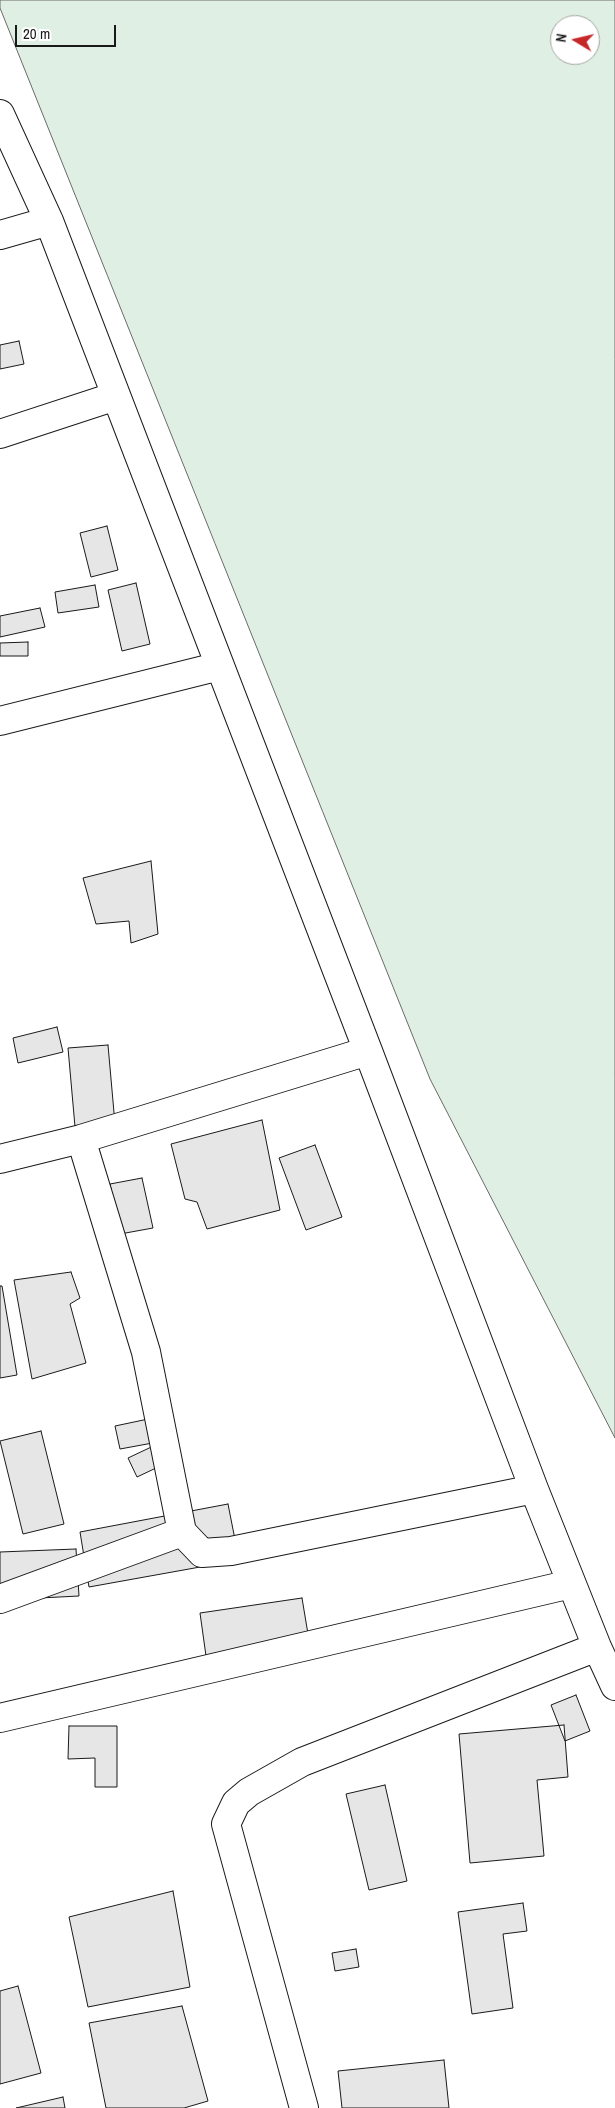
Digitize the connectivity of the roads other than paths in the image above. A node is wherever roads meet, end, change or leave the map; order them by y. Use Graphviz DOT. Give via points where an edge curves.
graph roads {
  1 [pos="0,114"];
  2 [pos="49,221"];
  3 [pos="0,235"];
  4 [pos="116,396"];
  5 [pos="0,434"];
  6 [pos="220,666"];
  7 [pos="0,721"];
  8 [pos="368,1051"];
  9 [pos="81,1139"];
  10 [pos="0,1159"];
  11 [pos="534,1489"];
  12 [pos="182,1532"];
  13 [pos="572,1584"];
  14 [pos="0,1599"];
  15 [pos="596,1647"];
  16 [pos="615,1686"];
  17 [pos="0,1718"];
  18 [pos="304,2108"];
  1 -- 2 [label="street"];
  2 -- 3 [label="street"];
  2 -- 4 [label="street"];
  4 -- 5 [label="street"];
  4 -- 6 [label="street"];
  6 -- 7 [label="street"];
  6 -- 8 [label="street"];
  8 -- 9 [label="street"];
  8 -- 11 [label="street"];
  9 -- 10 [label="street"];
  9 -- 12 [label="street" via="146,1352"];
  11 -- 12 [label="street" via="231,1552 202,1553"];
  11 -- 13 [label="street"];
  12 -- 14 [label="street"];
  13 -- 15 [label="street"];
  13 -- 17 [label="street"];
  15 -- 16 [label="street"];
  15 -- 18 [label="street" via="302,1762 249,1792 236,1804 226,1824"];
}
